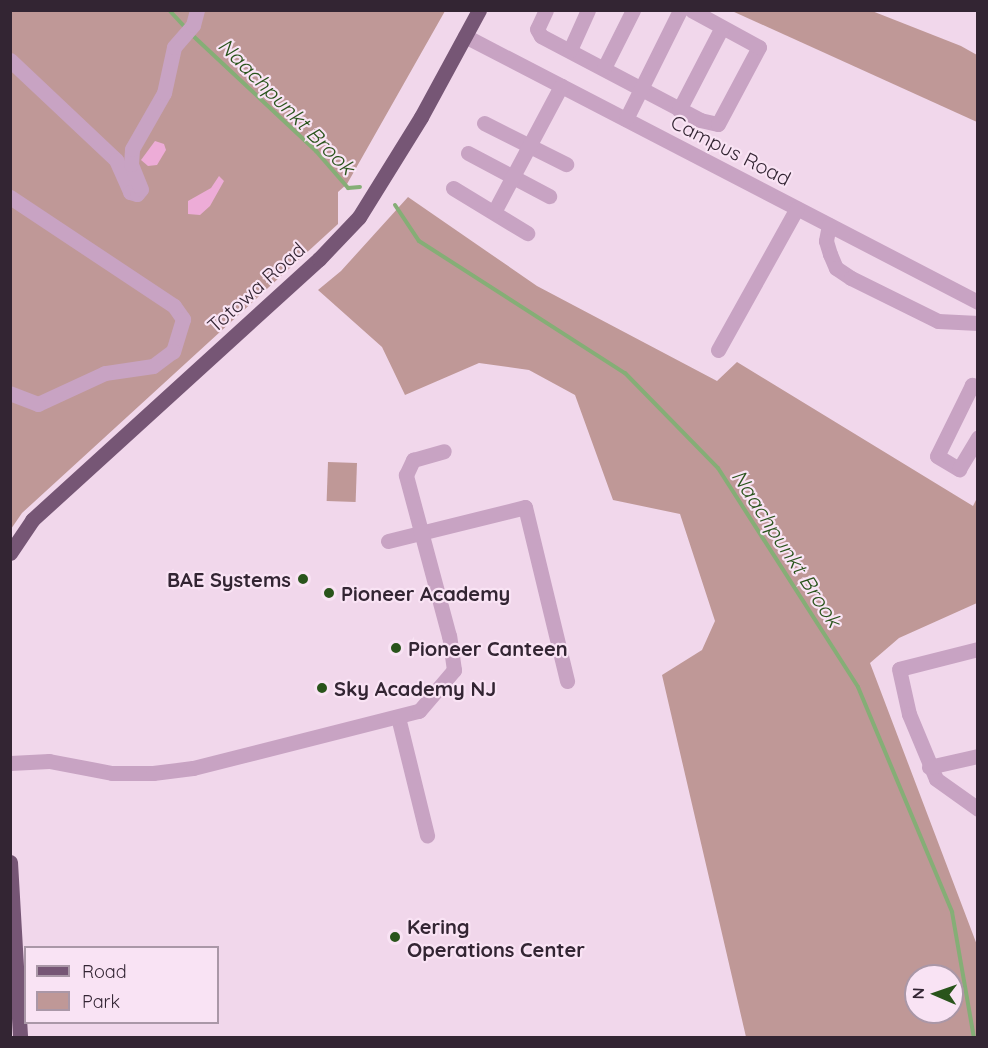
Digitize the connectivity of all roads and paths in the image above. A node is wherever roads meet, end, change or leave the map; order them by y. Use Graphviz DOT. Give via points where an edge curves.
graph roads {
  1 [pos="197,10"];
  2 [pos="479,10"];
  3 [pos="546,10"];
  4 [pos="588,10"];
  5 [pos="633,10"];
  6 [pos="681,10"];
  7 [pos="691,10"];
  8 [pos="722,27"];
  9 [pos="465,36"];
  10 [pos="570,50"];
  11 [pos="10,60"];
  12 [pos="604,68"];
  13 [pos="561,86"];
  14 [pos="640,90"];
  15 [pos="679,110"];
  16 [pos="626,119"];
  17 [pos="484,123"];
  18 [pos="529,144"];
  19 [pos="468,153"];
  20 [pos="566,164"];
  21 [pos="512,177"];
  22 [pos="453,189"];
  23 [pos="549,196"];
  24 [pos="10,197"];
  25 [pos="797,208"];
  26 [pos="494,212"];
  27 [pos="829,225"];
  28 [pos="527,233"];
  29 [pos="978,302"];
  30 [pos="978,323"];
  31 [pos="718,350"];
  32 [pos="978,388"];
  33 [pos="10,393"];
  34 [pos="978,437"];
  35 [pos="444,451"];
  36 [pos="420,534"];
  37 [pos="388,541"];
  38 [pos="12,545"];
  39 [pos="978,649"];
  40 [pos="567,681"];
  41 [pos="399,717"];
  42 [pos="978,756"];
  43 [pos="10,764"];
  44 [pos="929,767"];
  45 [pos="978,809"];
  46 [pos="427,835"];
  47 [pos="10,862"];
  48 [pos="20,1038"];
  1 -- 11 [label="street" via="171,58 164,93 132,149 131,164 141,189 137,194 130,192 116,160"];
  2 -- 9 [label="main road, Totowa Road"];
  3 -- 10 [label="street" via="537,29 541,36"];
  4 -- 10 [label="street"];
  5 -- 12 [label="street"];
  6 -- 14 [label="street"];
  7 -- 8 [label="street"];
  8 -- 15 [label="street"];
  8 -- 15 [label="street" via="759,47 727,110 718,124"];
  9 -- 13 [label="street, Campus Road"];
  9 -- 38 [label="main road, Totowa Road" via="383,183 359,217 285,291 32,520"];
  10 -- 12 [label="street"];
  12 -- 14 [label="street"];
  13 -- 16 [label="street, Campus Road"];
  13 -- 18 [label="street"];
  14 -- 15 [label="street"];
  14 -- 16 [label="street"];
  16 -- 25 [label="street, Campus Road"];
  17 -- 18 [label="street"];
  18 -- 20 [label="street"];
  18 -- 21 [label="street"];
  19 -- 21 [label="street"];
  21 -- 23 [label="street"];
  21 -- 26 [label="street"];
  22 -- 26 [label="street"];
  24 -- 33 [label="street" via="174,306 183,319 173,351 153,366 105,373 38,404"];
  25 -- 27 [label="street, Campus Road"];
  25 -- 31 [label="street"];
  26 -- 28 [label="street"];
  27 -- 29 [label="street, Campus Road"];
  27 -- 30 [label="street" via="826,241 830,254 836,268 851,278 946,324"];
  32 -- 34 [label="street" via="972,385 937,456 959,469"];
  35 -- 36 [label="street" via="413,460 406,475"];
  36 -- 37 [label="street"];
  36 -- 40 [label="street" via="525,507"];
  36 -- 41 [label="street" via="449,636 454,670 419,711"];
  39 -- 44 [label="street" via="899,669 909,714"];
  41 -- 43 [label="street" via="193,768 153,773 112,773 49,761"];
  41 -- 46 [label="street"];
  42 -- 44 [label="street"];
  44 -- 45 [label="street" via="936,779"];
  47 -- 48 [label="main road"];
}
